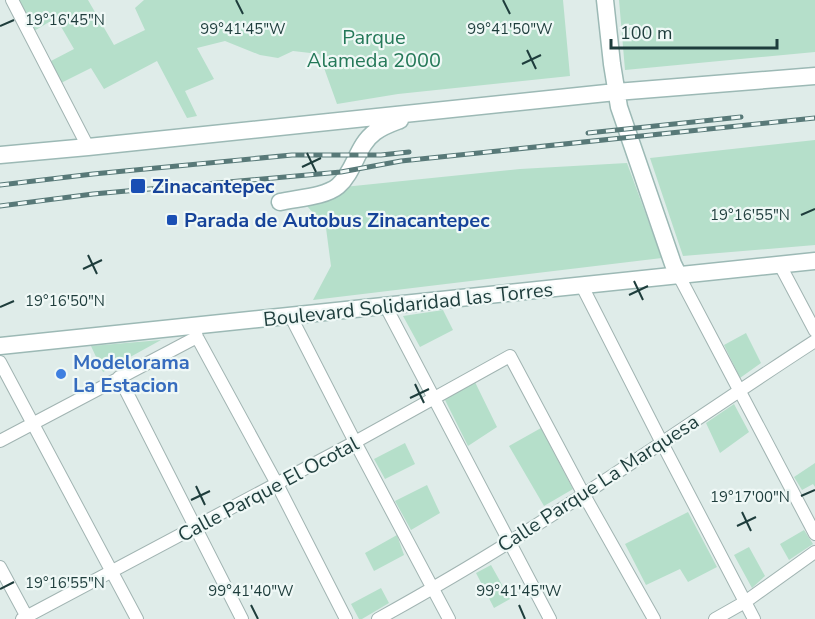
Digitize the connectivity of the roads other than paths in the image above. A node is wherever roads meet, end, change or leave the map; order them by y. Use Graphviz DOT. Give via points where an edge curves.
graph roads {
  1 [pos="12,0"];
  2 [pos="605,0"];
  3 [pos="612,64"];
  4 [pos="815,76"];
  5 [pos="616,92"];
  6 [pos="595,95"];
  7 [pos="418,112"];
  8 [pos="88,147"];
  9 [pos="0,155"];
  10 [pos="280,202"];
  11 [pos="815,261"];
  12 [pos="780,265"];
  13 [pos="679,276"];
  14 [pos="582,286"];
  15 [pos="385,305"];
  16 [pos="290,315"];
  17 [pos="195,331"];
  18 [pos="815,331"];
  19 [pos="815,341"];
  20 [pos="0,346"];
  21 [pos="0,362"];
  22 [pos="119,377"];
  23 [pos="739,390"];
  24 [pos="434,399"];
  25 [pos="33,423"];
  26 [pos="0,441"];
  27 [pos="355,442"];
  28 [pos="662,442"];
  29 [pos="277,484"];
  30 [pos="584,495"];
  31 [pos="196,527"];
  32 [pos="815,534"];
  33 [pos="510,542"];
  34 [pos="815,552"];
  35 [pos="0,567"];
  36 [pos="113,572"];
  37 [pos="432,589"];
  38 [pos="745,602"];
  39 [pos="26,618"];
  40 [pos="137,619"];
  41 [pos="242,619"];
  42 [pos="346,619"];
  43 [pos="378,619"];
  44 [pos="449,619"];
  45 [pos="550,619"];
  46 [pos="654,619"];
  47 [pos="716,619"];
  48 [pos="754,619"];
  1 -- 8 [label="street"];
  2 -- 3 [label="main road"];
  3 -- 5 [label="main road"];
  3 -- 6 [label="main road"];
  4 -- 5 [label="main road"];
  5 -- 6 [label="main road"];
  5 -- 13 [label="main road"];
  6 -- 7 [label="main road"];
  7 -- 8 [label="main road"];
  7 -- 10 [label="main road" via="374,133 348,175 333,189"];
  8 -- 9 [label="main road"];
  11 -- 12 [label="main road, Boulevard Solidaridad las Torres"];
  12 -- 13 [label="main road, Boulevard Solidaridad las Torres"];
  12 -- 18 [label="street"];
  13 -- 14 [label="main road, Boulevard Solidaridad las Torres"];
  13 -- 23 [label="street"];
  14 -- 15 [label="main road, Boulevard Solidaridad las Torres"];
  14 -- 28 [label="street"];
  15 -- 16 [label="main road, Boulevard Solidaridad las Torres"];
  15 -- 24 [label="street"];
  16 -- 17 [label="main road, Boulevard Solidaridad las Torres"];
  16 -- 27 [label="street"];
  17 -- 20 [label="main road, Boulevard Solidaridad las Torres"];
  17 -- 22 [label="street"];
  17 -- 29 [label="street"];
  19 -- 23 [label="street, Calle Parque La Marquesa"];
  21 -- 25 [label="street"];
  22 -- 25 [label="street"];
  22 -- 31 [label="street"];
  23 -- 28 [label="street, Calle Parque La Marquesa"];
  23 -- 32 [label="street"];
  24 -- 27 [label="street, Calle Parque El Ocotal"];
  24 -- 30 [label="street, Calle Parque El Ocotal" via="508,356 512,358"];
  24 -- 33 [label="street"];
  25 -- 26 [label="street"];
  25 -- 36 [label="street"];
  27 -- 29 [label="street, Calle Parque El Ocotal"];
  27 -- 37 [label="street"];
  28 -- 30 [label="street, Calle Parque La Marquesa"];
  28 -- 38 [label="street"];
  29 -- 31 [label="street, Calle Parque El Ocotal"];
  29 -- 42 [label="street"];
  30 -- 33 [label="street, Calle Parque La Marquesa"];
  30 -- 46 [label="street"];
  31 -- 36 [label="street, Calle Parque El Ocotal"];
  31 -- 41 [label="street"];
  33 -- 37 [label="street, Calle Parque La Marquesa"];
  33 -- 45 [label="street"];
  34 -- 38 [label="street"];
  35 -- 39 [label="street"];
  36 -- 39 [label="street, Calle Parque El Ocotal"];
  36 -- 40 [label="street"];
  37 -- 43 [label="street, Calle Parque La Marquesa"];
  37 -- 44 [label="street"];
  38 -- 47 [label="street"];
  38 -- 48 [label="street"];
}
